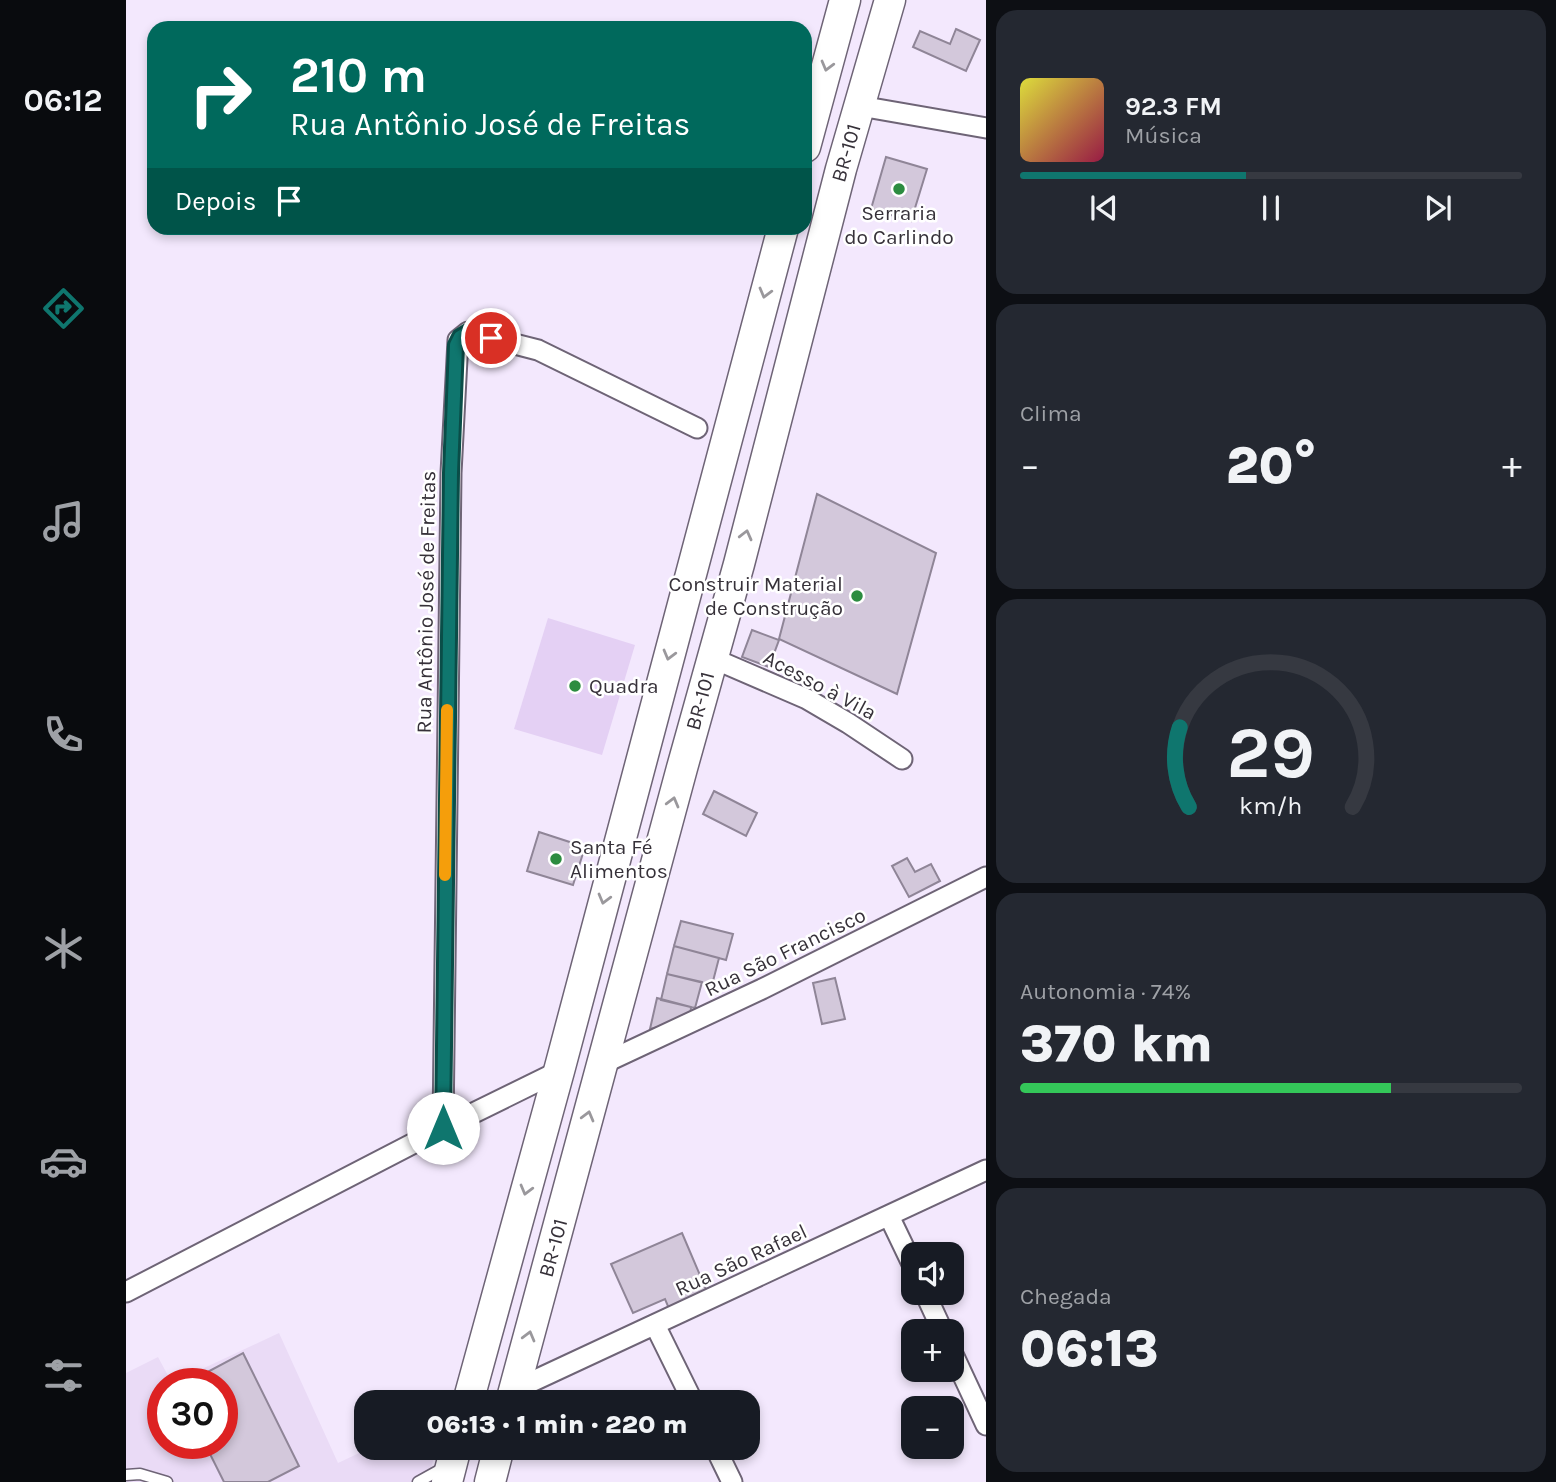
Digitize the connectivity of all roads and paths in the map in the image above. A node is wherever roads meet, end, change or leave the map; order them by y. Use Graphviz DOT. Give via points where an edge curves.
graph roads {
  1 [pos="845,0"];
  2 [pos="890,0"];
  3 [pos="860,106"];
  4 [pos="812,121"];
  5 [pos="985,128"];
  6 [pos="781,235"];
  7 [pos="697,428"];
  8 [pos="712,658"];
  9 [pos="902,759"];
  10 [pos="985,877"];
  11 [pos="602,1063"];
  12 [pos="559,1071"];
  13 [pos="443,1128"];
  14 [pos="985,1170"];
  15 [pos="889,1216"];
  16 [pos="902,1242"];
  17 [pos="126,1292"];
  18 [pos="655,1325"];
  19 [pos="964,1379"];
  20 [pos="471,1390"];
  21 [pos="515,1390"];
  22 [pos="525,1390"];
  23 [pos="687,1390"];
  24 [pos="985,1425"];
  25 [pos="496,1460"];
  26 [pos="721,1460"];
  27 [pos="452,1464"];
  28 [pos="126,1475"];
  29 [pos="167,1482"];
  30 [pos="418,1482"];
  31 [pos="490,1482"];
  32 [pos="732,1482"];
  1 -- 4 [label="main road, BR-101 / BR-101, one-way"];
  2 -- 3 [label="main road, BR-101 / BR-101"];
  3 -- 5 [label="street"];
  8 -- 3 [label="main road, BR-101 / BR-101, one-way"];
  6 -- 12 [label="main road, BR-101 / BR-101, one-way"];
  7 -- 13 [label="street, Rua Antônio José de Freitas" via="538,350 468,332 458,340 451,473"];
  8 -- 9 [label="street, Acesso à Vila" via="807,699"];
  11 -- 8 [label="main road, BR-101 / BR-101, one-way"];
  10 -- 11 [label="street, Rua São Francisco"];
  21 -- 11 [label="main road, BR-101 / BR-101, one-way"];
  12 -- 13 [label="street"];
  12 -- 20 [label="main road, BR-101 / BR-101, one-way"];
  13 -- 17 [label="street"];
  14 -- 15 [label="street, Rua São Rafael"];
  15 -- 16 [label="street"];
  15 -- 18 [label="street, Rua São Rafael"];
  18 -- 22 [label="street, Rua São Rafael"];
  18 -- 23 [label="street"];
  19 -- 24 [label="street"];
  25 -- 31 [label="main road"];
  26 -- 32 [label="street"];
  27 -- 30 [label="lane"];
  28 -- 29 [label="lane" via="141,1474"];
}
